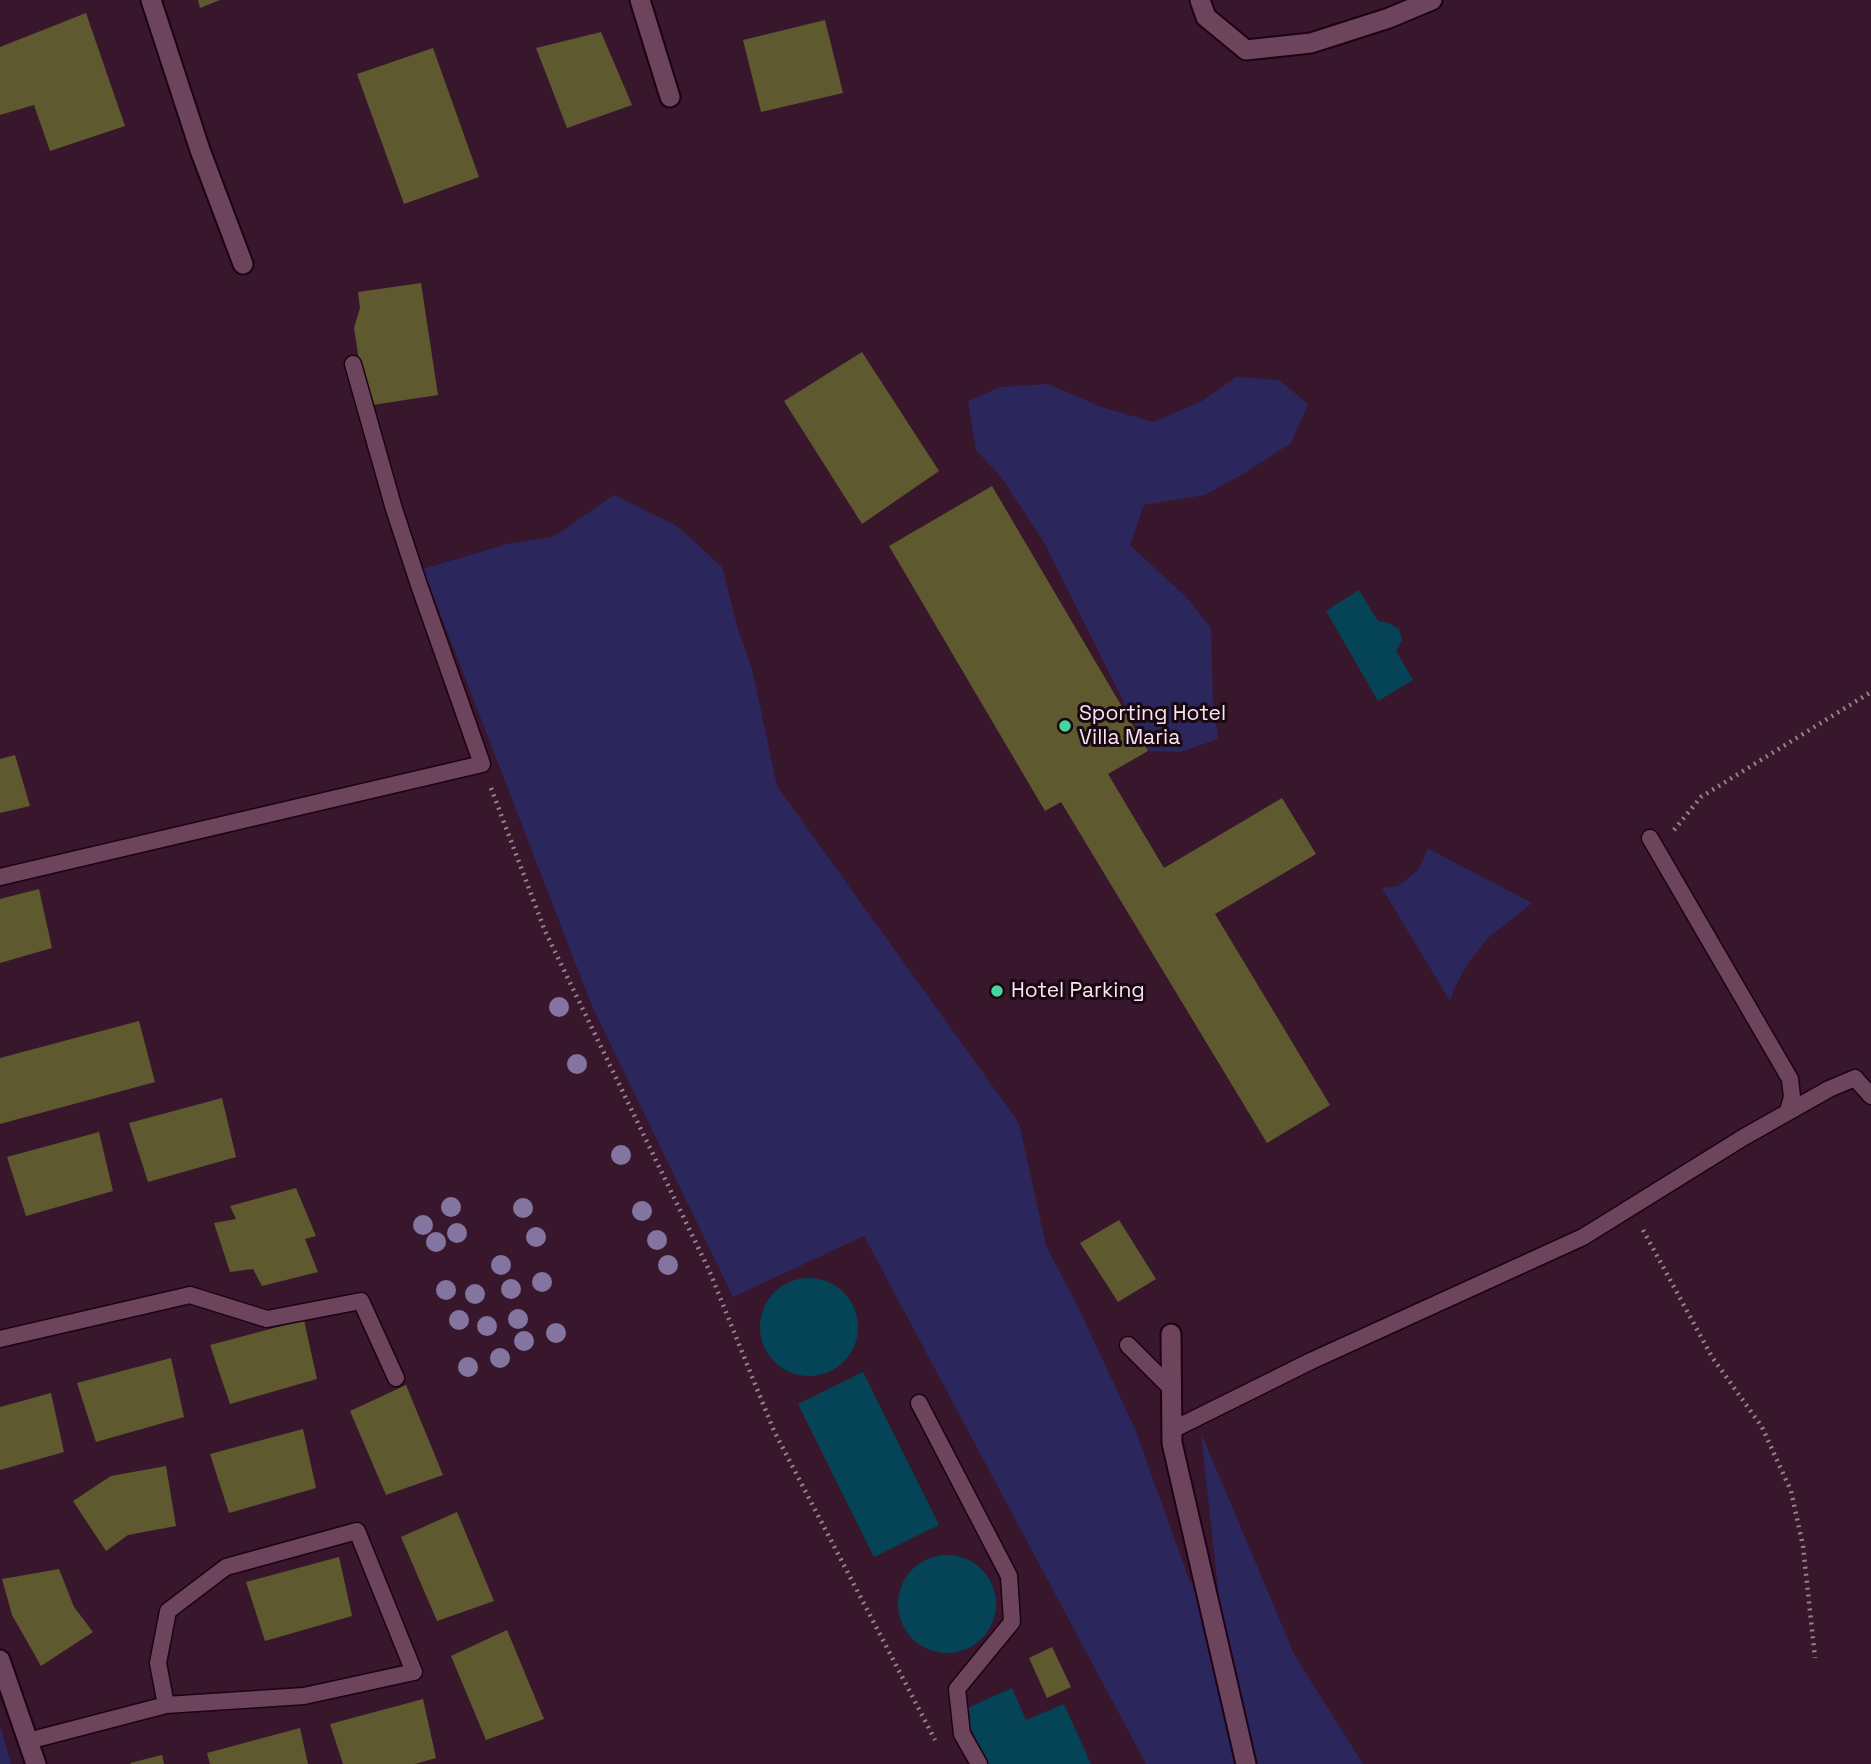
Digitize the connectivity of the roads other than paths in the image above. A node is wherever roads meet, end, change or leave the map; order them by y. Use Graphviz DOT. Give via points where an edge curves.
graph roads {
  1 [pos="151,0"];
  2 [pos="640,0"];
  3 [pos="1200,0"];
  4 [pos="1432,0"];
  5 [pos="670,97"];
  6 [pos="243,264"];
  7 [pos="353,364"];
  8 [pos="1650,838"];
  9 [pos="0,877"];
  10 [pos="1871,1096"];
  11 [pos="1788,1111"];
  12 [pos="1171,1334"];
  13 [pos="0,1339"];
  14 [pos="1128,1345"];
  15 [pos="396,1378"];
  16 [pos="1170,1387"];
  17 [pos="919,1403"];
  18 [pos="1172,1430"];
  19 [pos="0,1660"];
  20 [pos="166,1704"];
  21 [pos="28,1741"];
  22 [pos="36,1764"];
  23 [pos="979,1764"];
  24 [pos="1246,1764"];
  1 -- 6 [label="street"];
  2 -- 5 [label="street"];
  3 -- 4 [label="street" via="1206,17 1247,50 1311,43"];
  7 -- 9 [label="lane" via="394,509 482,764"];
  8 -- 11 [label="lane" via="1790,1079"];
  10 -- 11 [label="lane" via="1855,1078"];
  11 -- 18 [label="lane" via="1583,1237"];
  12 -- 16 [label="street"];
  13 -- 15 [label="lane" via="190,1296 267,1319 361,1301"];
  14 -- 16 [label="lane"];
  16 -- 18 [label="street"];
  17 -- 23 [label="lane" via="1009,1576 1012,1622 957,1689 962,1734"];
  18 -- 24 [label="street"];
  19 -- 21 [label="street"];
  20 -- 20 [label="lane" via="304,1696 414,1672 357,1531 226,1567 168,1611 159,1663"];
  20 -- 21 [label="lane"];
  21 -- 22 [label="street"];
}
